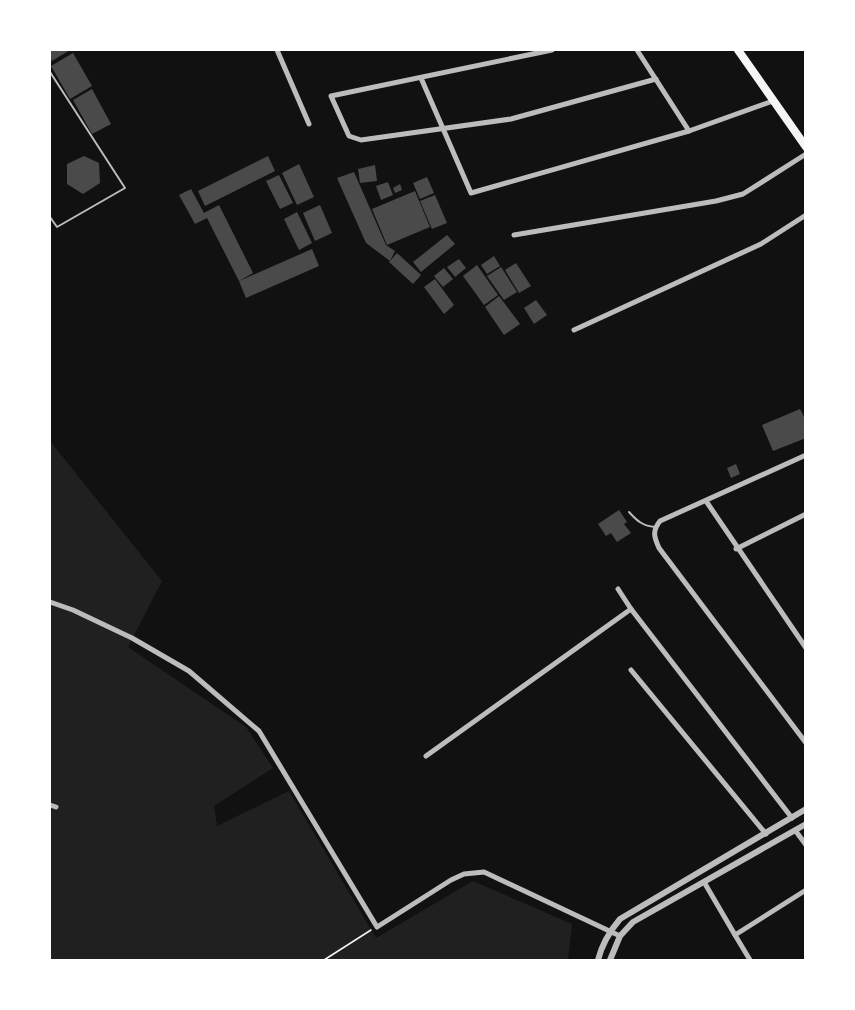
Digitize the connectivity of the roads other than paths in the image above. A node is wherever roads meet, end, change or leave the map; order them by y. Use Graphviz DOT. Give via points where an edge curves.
graph roads {
  1 [pos="277,50"];
  2 [pos="552,50"];
  3 [pos="637,50"];
  4 [pos="738,50"];
  5 [pos="50,72"];
  6 [pos="421,78"];
  7 [pos="656,79"];
  8 [pos="773,101"];
  9 [pos="309,124"];
  10 [pos="443,128"];
  11 [pos="689,131"];
  12 [pos="806,147"];
  13 [pos="806,154"];
  14 [pos="806,215"];
  15 [pos="50,217"];
  16 [pos="514,235"];
  17 [pos="574,330"];
  18 [pos="806,455"];
  19 [pos="706,501"];
  20 [pos="630,512"];
  21 [pos="806,514"];
  22 [pos="655,527"];
  23 [pos="736,549"];
  24 [pos="618,589"];
  25 [pos="50,602"];
  26 [pos="631,609"];
  27 [pos="806,648"];
  28 [pos="631,670"];
  29 [pos="806,743"];
  30 [pos="426,756"];
  31 [pos="806,809"];
  32 [pos="792,818"];
  33 [pos="806,824"];
  34 [pos="795,830"];
  35 [pos="766,834"];
  36 [pos="806,845"];
  37 [pos="704,882"];
  38 [pos="806,890"];
  39 [pos="610,931"];
  40 [pos="735,934"];
  41 [pos="620,936"];
  42 [pos="598,960"];
  43 [pos="610,960"];
  44 [pos="750,960"];
  1 -- 9 [label="street"];
  2 -- 6 [label="street"];
  3 -- 7 [label="street"];
  4 -- 8 [label="main road"];
  5 -- 15 [label="lane" via="125,188 57,227"];
  6 -- 10 [label="street"];
  6 -- 10 [label="street" via="331,96 349,135 361,140"];
  7 -- 10 [label="street" via="511,119"];
  7 -- 11 [label="street"];
  8 -- 11 [label="street"];
  8 -- 12 [label="main road"];
  10 -- 11 [label="street" via="471,192"];
  13 -- 16 [label="street" via="743,194"];
  14 -- 17 [label="street" via="761,244"];
  18 -- 19 [label="street"];
  19 -- 22 [label="street" via="660,521"];
  19 -- 23 [label="street"];
  20 -- 22 [label="lane" via="646,527"];
  21 -- 23 [label="street"];
  22 -- 29 [label="street" via="659,548"];
  23 -- 27 [label="street"];
  24 -- 26 [label="street"];
  25 -- 39 [label="street" via="132,638 189,671 259,731 377,927 451,880 484,872"];
  26 -- 30 [label="street"];
  26 -- 32 [label="street"];
  28 -- 35 [label="street"];
  31 -- 32 [label="street"];
  32 -- 35 [label="street"];
  33 -- 34 [label="street"];
  34 -- 36 [label="street"];
  34 -- 37 [label="street"];
  35 -- 39 [label="street" via="620,919"];
  37 -- 40 [label="street"];
  37 -- 41 [label="street" via="633,922"];
  38 -- 40 [label="street"];
  39 -- 41 [label="street"];
  39 -- 42 [label="street"];
  40 -- 44 [label="street"];
  41 -- 43 [label="street"];
}
